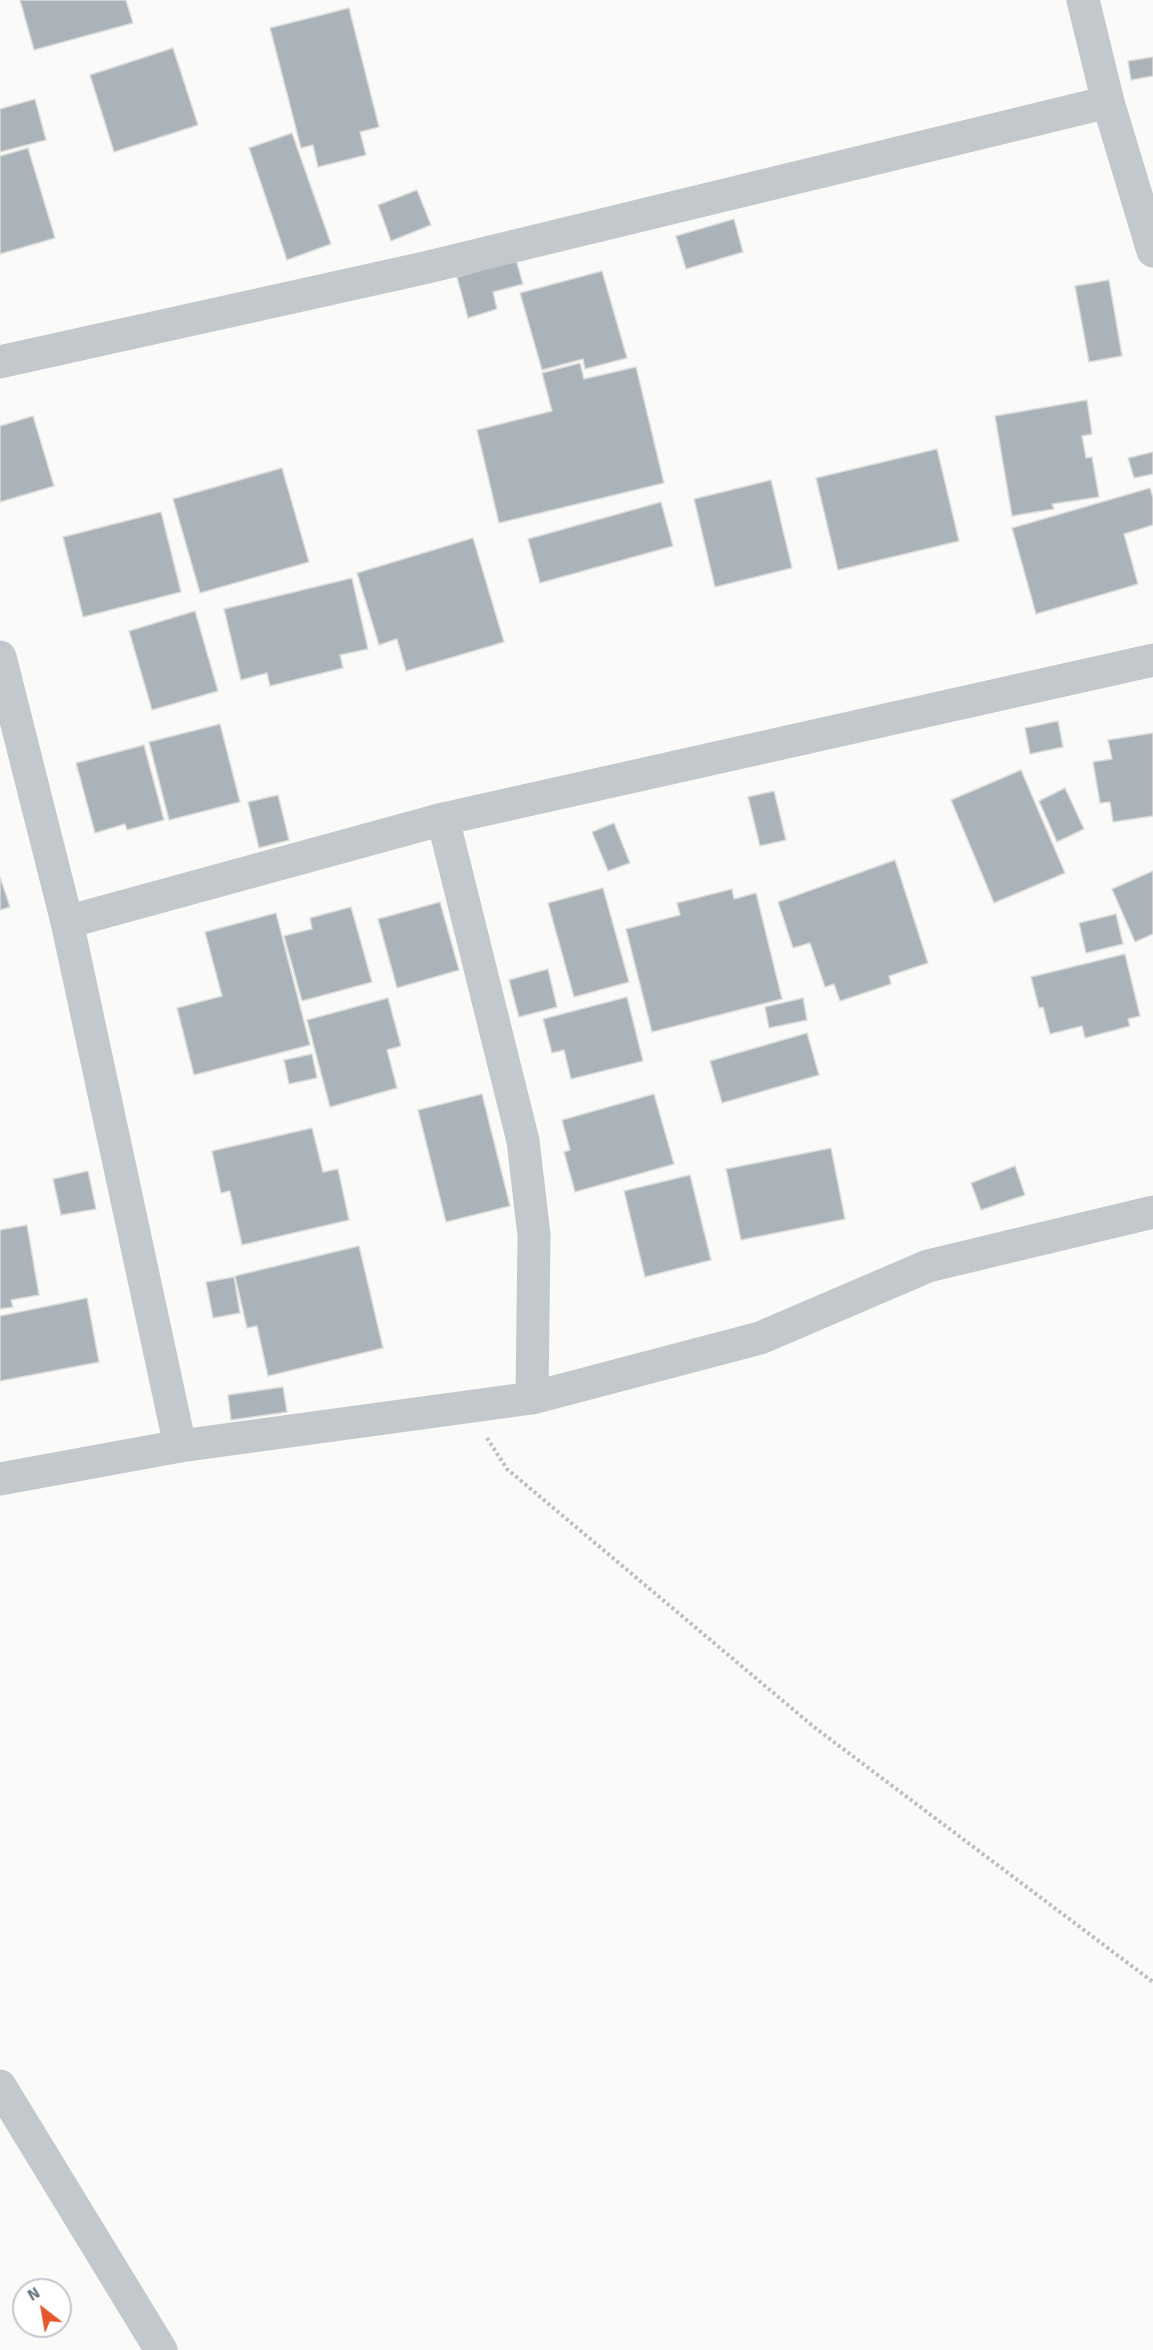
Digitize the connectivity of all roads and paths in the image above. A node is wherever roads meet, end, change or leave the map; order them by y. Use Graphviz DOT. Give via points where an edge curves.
graph roads {
  1 [pos="1083,0"];
  2 [pos="1108,102"];
  3 [pos="1153,251"];
  4 [pos="0,362"];
  5 [pos="1153,660"];
  6 [pos="2,669"];
  7 [pos="443,819"];
  8 [pos="67,921"];
  9 [pos="1153,1212"];
  10 [pos="532,1398"];
  11 [pos="468,1407"];
  12 [pos="180,1446"];
  13 [pos="0,1479"];
  14 [pos="1153,1982"];
  15 [pos="0,2086"];
  16 [pos="161,2350"];
  1 -- 2 [label="street"];
  2 -- 3 [label="street"];
  2 -- 4 [label="street" via="424,268"];
  5 -- 7 [label="street"];
  6 -- 8 [label="street"];
  7 -- 8 [label="street"];
  7 -- 10 [label="street" via="523,1141 534,1235"];
  8 -- 12 [label="street"];
  9 -- 10 [label="street" via="928,1266 760,1338"];
  10 -- 11 [label="street"];
  11 -- 12 [label="street"];
  11 -- 14 [label="path" via="516,1477 814,1727"];
  12 -- 13 [label="street"];
  15 -- 16 [label="street"];
}
